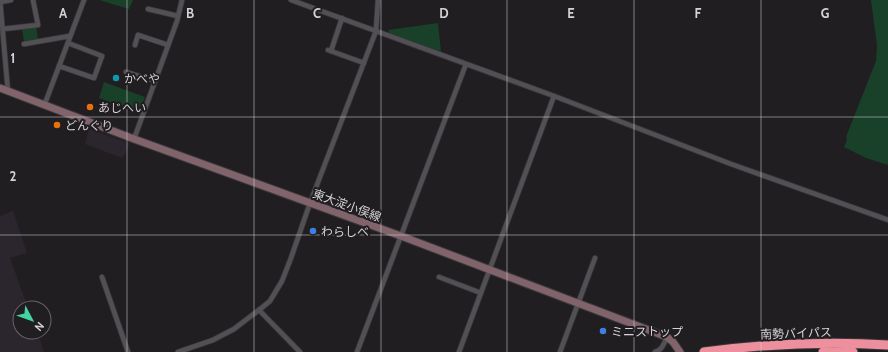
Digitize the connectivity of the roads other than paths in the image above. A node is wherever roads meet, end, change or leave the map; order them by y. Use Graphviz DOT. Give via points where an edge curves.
graph roads {
  1 [pos="11,0"];
  2 [pos="33,0"];
  3 [pos="84,0"];
  4 [pos="182,0"];
  5 [pos="291,0"];
  6 [pos="378,0"];
  7 [pos="0,1"];
  8 [pos="148,9"];
  9 [pos="178,16"];
  10 [pos="342,18"];
  11 [pos="3,29"];
  12 [pos="376,32"];
  13 [pos="70,36"];
  14 [pos="68,43"];
  15 [pos="24,44"];
  16 [pos="135,45"];
  17 [pos="168,45"];
  18 [pos="364,63"];
  19 [pos="466,64"];
  20 [pos="58,66"];
  21 [pos="126,72"];
  22 [pos="155,81"];
  23 [pos="0,88"];
  24 [pos="8,92"];
  25 [pos="554,96"];
  26 [pos="44,106"];
  27 [pos="134,139"];
  28 [pos="310,204"];
  29 [pos="888,220"];
  30 [pos="401,236"];
  31 [pos="595,258"];
  32 [pos="490,270"];
  33 [pos="102,277"];
  34 [pos="439,277"];
  35 [pos="481,293"];
  36 [pos="578,304"];
  37 [pos="259,310"];
  38 [pos="666,338"];
  39 [pos="888,345"];
  40 [pos="128,352"];
  41 [pos="178,352"];
  42 [pos="300,352"];
  43 [pos="357,352"];
  44 [pos="459,352"];
  45 [pos="560,352"];
  46 [pos="655,352"];
  47 [pos="680,352"];
  48 [pos="704,352"];
  49 [pos="823,352"];
  50 [pos="853,352"];
  1 -- 7 [label="street"];
  2 -- 11 [label="street" via="38,25"];
  3 -- 13 [label="street"];
  4 -- 9 [label="street"];
  5 -- 10 [label="street"];
  6 -- 12 [label="street"];
  7 -- 11 [label="street"];
  8 -- 9 [label="street"];
  9 -- 17 [label="street"];
  10 -- 12 [label="street"];
  10 -- 18 [label="street" via="329,50"];
  11 -- 24 [label="street"];
  12 -- 18 [label="street"];
  12 -- 19 [label="street"];
  13 -- 14 [label="street"];
  13 -- 15 [label="street"];
  14 -- 20 [label="street"];
  14 -- 20 [label="street" via="102,56 94,78"];
  16 -- 17 [label="street" via="138,36"];
  17 -- 22 [label="street"];
  18 -- 28 [label="street"];
  19 -- 25 [label="street"];
  19 -- 30 [label="street"];
  20 -- 26 [label="street"];
  21 -- 22 [label="street"];
  22 -- 27 [label="street"];
  23 -- 24 [label="main road, 東大淀小俣線"];
  24 -- 26 [label="main road, 東大淀小俣線"];
  25 -- 29 [label="street"];
  25 -- 32 [label="street"];
  26 -- 27 [label="main road, 東大淀小俣線"];
  27 -- 28 [label="main road, 東大淀小俣線"];
  28 -- 30 [label="main road, 東大淀小俣線"];
  28 -- 37 [label="street" via="282,281 270,301"];
  30 -- 32 [label="main road, 東大淀小俣線"];
  30 -- 43 [label="street"];
  31 -- 36 [label="street"];
  32 -- 35 [label="street"];
  32 -- 36 [label="main road, 東大淀小俣線"];
  33 -- 40 [label="street"];
  34 -- 35 [label="street"];
  35 -- 44 [label="street"];
  36 -- 38 [label="main road, 東大淀小俣線"];
  36 -- 45 [label="street"];
  37 -- 41 [label="street" via="227,333"];
  37 -- 42 [label="street"];
  38 -- 46 [label="street" via="662,348"];
  38 -- 47 [label="main road, 東大淀小俣線" via="673,342"];
  39 -- 48 [label="highway, 南勢バイパス" via="803,344"];
  49 -- 50 [label="highway, 南勢バイパス"];
}
